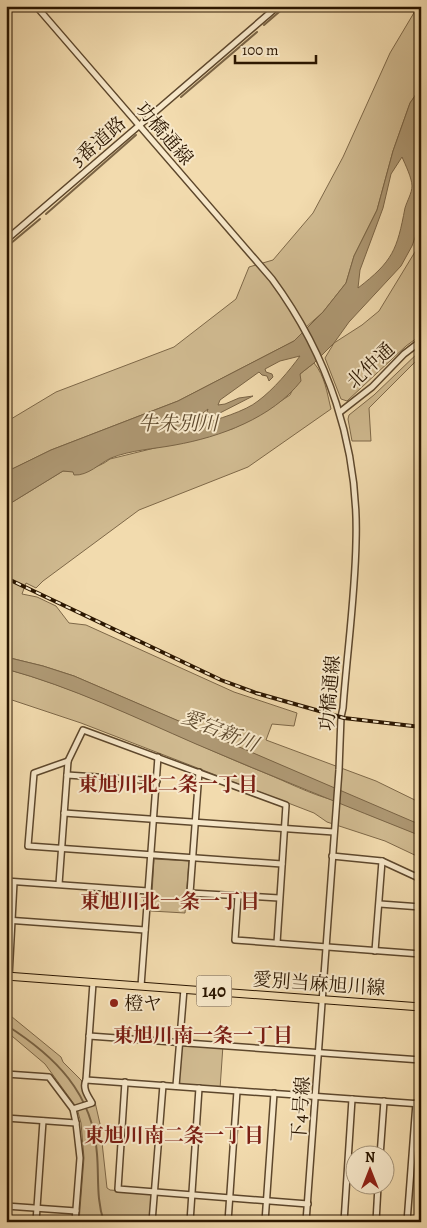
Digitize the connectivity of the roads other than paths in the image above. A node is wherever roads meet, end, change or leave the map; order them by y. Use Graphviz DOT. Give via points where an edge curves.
graph roads {
  1 [pos="36,6"];
  2 [pos="278,6"];
  3 [pos="138,126"];
  4 [pos="6,240"];
  5 [pos="421,341"];
  6 [pos="340,412"];
  7 [pos="158,757"];
  8 [pos="68,761"];
  9 [pos="199,772"];
  10 [pos="67,775"];
  11 [pos="156,781"];
  12 [pos="64,813"];
  13 [pos="154,819"];
  14 [pos="195,822"];
  15 [pos="284,828"];
  16 [pos="334,832"];
  17 [pos="62,848"];
  18 [pos="151,854"];
  19 [pos="332,856"];
  20 [pos="192,858"];
  21 [pos="382,861"];
  22 [pos="282,864"];
  23 [pos="421,880"];
  24 [pos="6,881"];
  25 [pos="14,882"];
  26 [pos="59,884"];
  27 [pos="148,891"];
  28 [pos="238,896"];
  29 [pos="280,898"];
  30 [pos="380,904"];
  31 [pos="421,907"];
  32 [pos="9,920"];
  33 [pos="145,930"];
  34 [pos="277,943"];
  35 [pos="326,947"];
  36 [pos="375,951"];
  37 [pos="421,954"];
  38 [pos="8,977"];
  39 [pos="93,983"];
  40 [pos="141,986"];
  41 [pos="184,989"];
  42 [pos="323,999"];
  43 [pos="421,1007"];
  44 [pos="89,1036"];
  45 [pos="180,1042"];
  46 [pos="319,1053"];
  47 [pos="421,1060"];
  48 [pos="6,1074"];
  49 [pos="86,1080"];
  50 [pos="125,1082"];
  51 [pos="163,1085"];
  52 [pos="176,1086"];
  53 [pos="199,1088"];
  54 [pos="237,1090"];
  55 [pos="274,1093"];
  56 [pos="316,1096"];
  57 [pos="352,1099"];
  58 [pos="384,1101"];
  59 [pos="419,1104"];
  60 [pos="76,1108"];
  61 [pos="6,1118"];
  62 [pos="43,1121"];
  63 [pos="76,1123"];
  64 [pos="381,1146"];
  65 [pos="154,1192"];
  66 [pos="192,1195"];
  67 [pos="377,1196"];
  68 [pos="230,1197"];
  69 [pos="266,1200"];
  70 [pos="308,1204"];
  71 [pos="6,1206"];
  72 [pos="37,1209"];
  73 [pos="76,1212"];
  74 [pos="36,1222"];
  75 [pos="75,1222"];
  76 [pos="152,1222"];
  77 [pos="190,1222"];
  78 [pos="228,1222"];
  79 [pos="265,1222"];
  80 [pos="306,1222"];
  81 [pos="344,1222"];
  82 [pos="376,1222"];
  83 [pos="407,1222"];
  1 -- 3 [label="street, 功橋通線"];
  2 -- 3 [label="street, 3番道路"];
  3 -- 4 [label="street, 3番道路"];
  3 -- 6 [label="street, 功橋通線" via="272,279 290,304 319,356"];
  5 -- 6 [label="street, 北仲通"];
  6 -- 16 [label="street, 功橋通線" via="353,480 356,542"];
  7 -- 8 [label="street" via="83,730"];
  7 -- 9 [label="street"];
  7 -- 11 [label="street"];
  8 -- 10 [label="street"];
  8 -- 17 [label="street" via="34,773 28,846"];
  9 -- 14 [label="street"];
  9 -- 15 [label="street" via="286,804"];
  10 -- 11 [label="street"];
  10 -- 12 [label="street"];
  11 -- 13 [label="street"];
  12 -- 13 [label="street"];
  12 -- 17 [label="street"];
  13 -- 14 [label="street"];
  13 -- 18 [label="street"];
  14 -- 15 [label="street"];
  14 -- 20 [label="street"];
  15 -- 16 [label="street"];
  15 -- 22 [label="street"];
  16 -- 19 [label="street, 功橋通線"];
  17 -- 18 [label="street"];
  17 -- 26 [label="street"];
  18 -- 20 [label="street"];
  18 -- 27 [label="street"];
  19 -- 21 [label="street"];
  19 -- 35 [label="street, 功橋通線"];
  20 -- 22 [label="street"];
  20 -- 28 [label="street" via="190,893"];
  21 -- 23 [label="street"];
  21 -- 30 [label="street"];
  22 -- 29 [label="street"];
  24 -- 25 [label="street"];
  25 -- 26 [label="street"];
  25 -- 32 [label="street"];
  26 -- 27 [label="street"];
  27 -- 33 [label="street"];
  28 -- 29 [label="street"];
  28 -- 34 [label="street" via="236,940"];
  29 -- 34 [label="street"];
  30 -- 31 [label="street"];
  30 -- 36 [label="street"];
  32 -- 33 [label="street"];
  32 -- 38 [label="street"];
  33 -- 40 [label="street"];
  34 -- 35 [label="street"];
  35 -- 36 [label="street"];
  35 -- 42 [label="street, 功橋通線"];
  36 -- 37 [label="street"];
  38 -- 39 [label="main road, 愛別当麻旭川線 / 140"];
  39 -- 40 [label="main road, 愛別当麻旭川線 / 140"];
  39 -- 44 [label="street"];
  40 -- 41 [label="main road, 愛別当麻旭川線 / 140"];
  41 -- 42 [label="main road, 愛別当麻旭川線 / 140"];
  41 -- 45 [label="street"];
  42 -- 43 [label="main road, 愛別当麻旭川線 / 140"];
  42 -- 46 [label="street, 下4号線"];
  44 -- 45 [label="street"];
  44 -- 49 [label="street"];
  45 -- 46 [label="street"];
  45 -- 52 [label="street"];
  46 -- 47 [label="street"];
  46 -- 56 [label="street, 下4号線"];
  48 -- 60 [label="street" via="49,1077"];
  49 -- 50 [label="street"];
  49 -- 60 [label="street" via="85,1088 92,1103"];
  50 -- 51 [label="street"];
  50 -- 65 [label="street" via="118,1189"];
  51 -- 52 [label="street"];
  51 -- 65 [label="street"];
  52 -- 53 [label="street"];
  53 -- 54 [label="street"];
  53 -- 66 [label="street"];
  54 -- 55 [label="street"];
  54 -- 68 [label="street"];
  55 -- 56 [label="street"];
  55 -- 69 [label="street"];
  56 -- 57 [label="street"];
  56 -- 70 [label="street, 下4号線"];
  57 -- 58 [label="street"];
  57 -- 81 [label="street"];
  58 -- 59 [label="street"];
  58 -- 64 [label="street"];
  59 -- 83 [label="street"];
  60 -- 63 [label="street"];
  61 -- 62 [label="street"];
  62 -- 63 [label="street"];
  62 -- 72 [label="street"];
  63 -- 73 [label="street" via="80,1158"];
  65 -- 66 [label="street"];
  65 -- 76 [label="street"];
  66 -- 68 [label="street"];
  66 -- 77 [label="street"];
  67 -- 82 [label="street"];
  68 -- 69 [label="street"];
  68 -- 78 [label="street"];
  69 -- 70 [label="street"];
  69 -- 79 [label="street"];
  70 -- 80 [label="street, 下4号線"];
  71 -- 72 [label="street"];
  72 -- 73 [label="street"];
  72 -- 74 [label="street"];
  73 -- 75 [label="street"];
}
